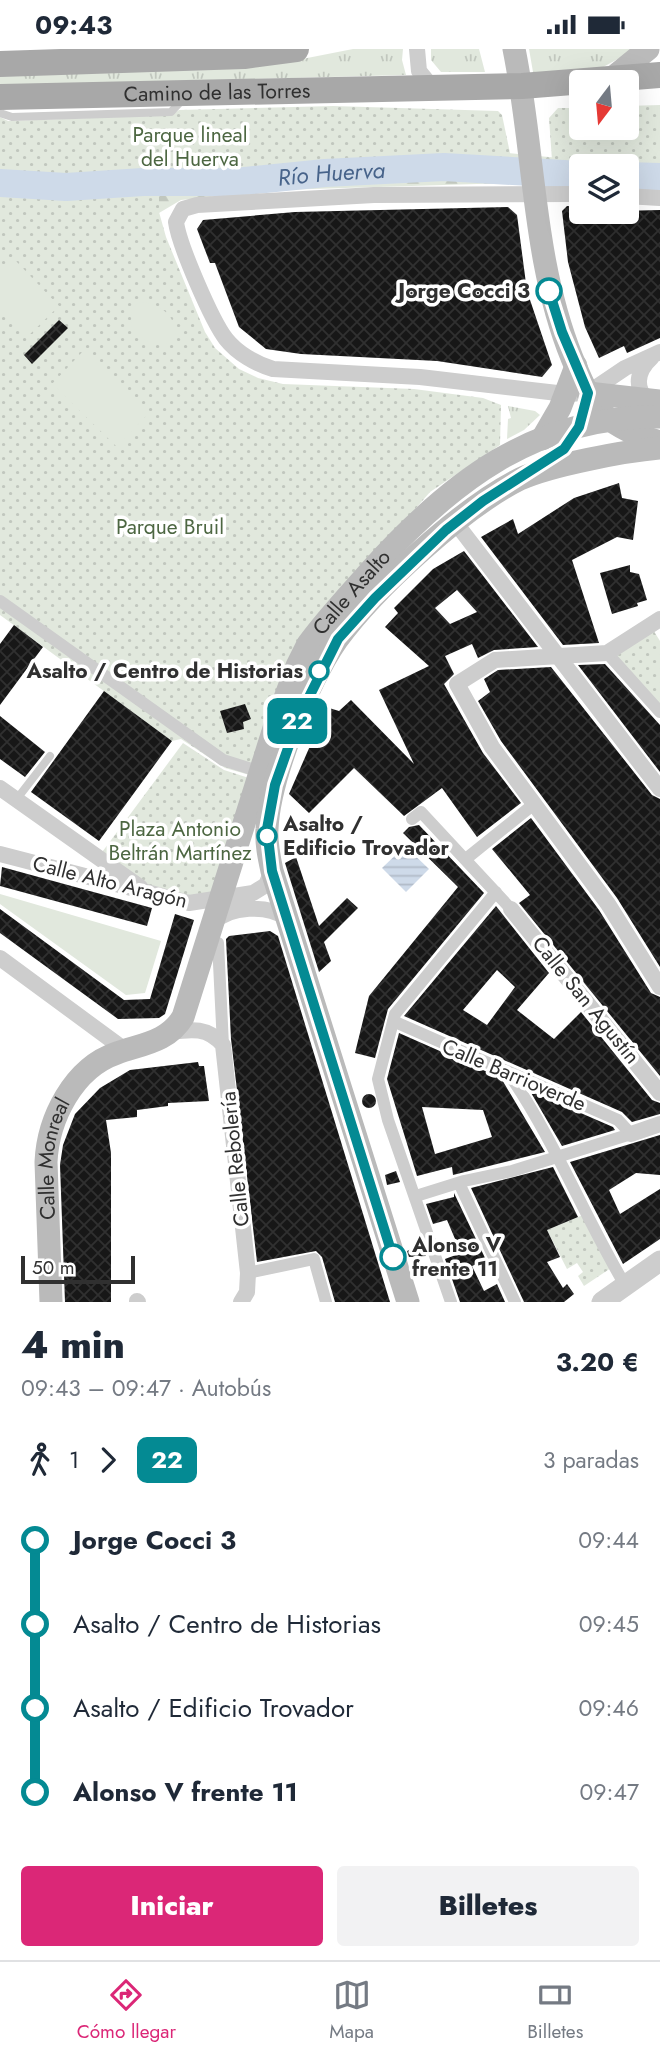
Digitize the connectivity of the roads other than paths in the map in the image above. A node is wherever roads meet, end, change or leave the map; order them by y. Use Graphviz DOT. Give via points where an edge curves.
graph roads {
  1 [pos="296,49"];
  2 [pos="417,49"];
  3 [pos="514,49"];
  4 [pos="648,49"];
  5 [pos="0,64"];
  6 [pos="622,70"];
  7 [pos="660,75"];
  8 [pos="639,77"];
  9 [pos="569,83"];
  10 [pos="522,86"];
  11 [pos="432,87"];
  12 [pos="189,93"];
  13 [pos="0,97"];
  14 [pos="0,113"];
  15 [pos="534,189"];
  16 [pos="569,193"];
  17 [pos="639,197"];
  18 [pos="660,198"];
  19 [pos="657,353"];
  20 [pos="577,394"];
  21 [pos="655,406"];
  22 [pos="610,419"];
  23 [pos="579,427"];
  24 [pos="542,439"];
  25 [pos="660,442"];
  26 [pos="660,448"];
  27 [pos="524,477"];
  28 [pos="455,528"];
  29 [pos="407,530"];
  30 [pos="0,601"];
  31 [pos="660,619"];
  32 [pos="607,653"];
  33 [pos="558,656"];
  34 [pos="660,712"];
  35 [pos="50,755"];
  36 [pos="261,772"];
  37 [pos="0,788"];
  38 [pos="660,789"];
  39 [pos="16,800"];
  40 [pos="534,804"];
  41 [pos="412,819"];
  42 [pos="0,854"];
  43 [pos="467,858"];
  44 [pos="272,871"];
  45 [pos="148,892"];
  46 [pos="494,895"];
  47 [pos="220,899"];
  48 [pos="511,909"];
  49 [pos="286,918"];
  50 [pos="216,933"];
  51 [pos="0,958"];
  52 [pos="660,987"];
  53 [pos="393,1021"];
  54 [pos="170,1032"];
  55 [pos="223,1045"];
  56 [pos="125,1050"];
  57 [pos="509,1074"];
  58 [pos="660,1093"];
  59 [pos="660,1124"];
  60 [pos="631,1134"];
  61 [pos="558,1156"];
  62 [pos="459,1182"];
  63 [pos="416,1196"];
  64 [pos="660,1261"];
  65 [pos="248,1273"];
  66 [pos="625,1285"];
  67 [pos="51,1302"];
  68 [pos="241,1302"];
  69 [pos="326,1302"];
  70 [pos="408,1302"];
  71 [pos="451,1302"];
  72 [pos="515,1302"];
  73 [pos="602,1302"];
  1 -- 5 [label="main road, Camino de las Torres" via="244,56"];
  2 -- 11 [label="street" via="419,71"];
  3 -- 10 [label="main road"];
  4 -- 6 [label="main road"];
  7 -- 8 [label="main road, Camino de las Torres"];
  9 -- 10 [label="main road, Camino de las Torres"];
  10 -- 11 [label="main road, Camino de las Torres"];
  10 -- 15 [label="main road"];
  11 -- 12 [label="main road, Camino de las Torres"];
  12 -- 13 [label="main road, Camino de las Torres"];
  12 -- 14 [label="lane" via="171,112 12,117"];
  15 -- 16 [label="street"];
  15 -- 20 [label="main road" via="547,285 576,366"];
  15 -- 20 [label="street" via="197,205 183,209 176,222 222,333 262,365"];
  17 -- 18 [label="street"];
  19 -- 20 [label="street"];
  19 -- 21 [label="street" via="639,376 639,387"];
  20 -- 21 [label="main road"];
  20 -- 22 [label="main road"];
  20 -- 23 [label="main road"];
  20 -- 24 [label="main road"];
  21 -- 22 [label="main road, Calle Asalto"];
  22 -- 23 [label="main road, Calle Asalto"];
  22 -- 25 [label="main road"];
  23 -- 24 [label="main road, Calle Asalto"];
  23 -- 27 [label="main road" via="564,449"];
  24 -- 29 [label="main road, Calle Asalto" via="468,478"];
  26 -- 27 [label="main road, Calle Asalto"];
  27 -- 28 [label="main road, Calle Asalto" via="483,501"];
  28 -- 29 [label="street"];
  28 -- 33 [label="street"];
  28 -- 44 [label="main road, Calle Asalto" via="351,623 320,670 268,811"];
  29 -- 36 [label="main road, Calle Asalto" via="308,644"];
  30 -- 36 [label="street" via="223,760"];
  31 -- 32 [label="street"];
  32 -- 33 [label="street"];
  32 -- 34 [label="street"];
  33 -- 38 [label="street"];
  33 -- 40 [label="street" via="495,660 457,684 492,747"];
  35 -- 39 [label="lane"];
  36 -- 47 [label="main road, Calle Asalto"];
  37 -- 39 [label="street"];
  39 -- 45 [label="street"];
  40 -- 43 [label="street"];
  40 -- 52 [label="street" via="608,904"];
  41 -- 43 [label="street" via="421,812"];
  42 -- 45 [label="street, Calle Alto Aragón"];
  43 -- 46 [label="street"];
  44 -- 47 [label="street, Calle Alto Aragón" via="261,889"];
  44 -- 49 [label="main road, Calle Asalto"];
  45 -- 47 [label="street, Calle Alto Aragón" via="189,903"];
  46 -- 48 [label="street"];
  46 -- 53 [label="street"];
  47 -- 50 [label="main road, Calle Asalto"];
  48 -- 58 [label="street, Calle San Agustín"];
  49 -- 50 [label="street" via="262,909 223,914"];
  49 -- 70 [label="main road, Calle Asalto"];
  50 -- 54 [label="main road, Calle Asalto" via="183,1017"];
  50 -- 55 [label="street"];
  51 -- 56 [label="street"];
  53 -- 57 [label="street, Calle Barrioverde"];
  53 -- 63 [label="street" via="378,1079"];
  54 -- 55 [label="street" via="201,1030"];
  54 -- 56 [label="main road"];
  55 -- 65 [label="street, Calle Rebolería"];
  56 -- 67 [label="main road, Calle Monreal" via="97,1064 73,1087 50,1133"];
  57 -- 60 [label="street, Calle Barrioverde" via="618,1120"];
  57 -- 61 [label="street"];
  59 -- 60 [label="street"];
  60 -- 61 [label="street"];
  61 -- 62 [label="street"];
  61 -- 66 [label="street"];
  62 -- 63 [label="street"];
  62 -- 72 [label="street"];
  63 -- 71 [label="street"];
  64 -- 66 [label="street"];
  65 -- 68 [label="street, Calle Rebolería"];
  65 -- 69 [label="street" via="314,1259"];
  66 -- 73 [label="street"];
}
